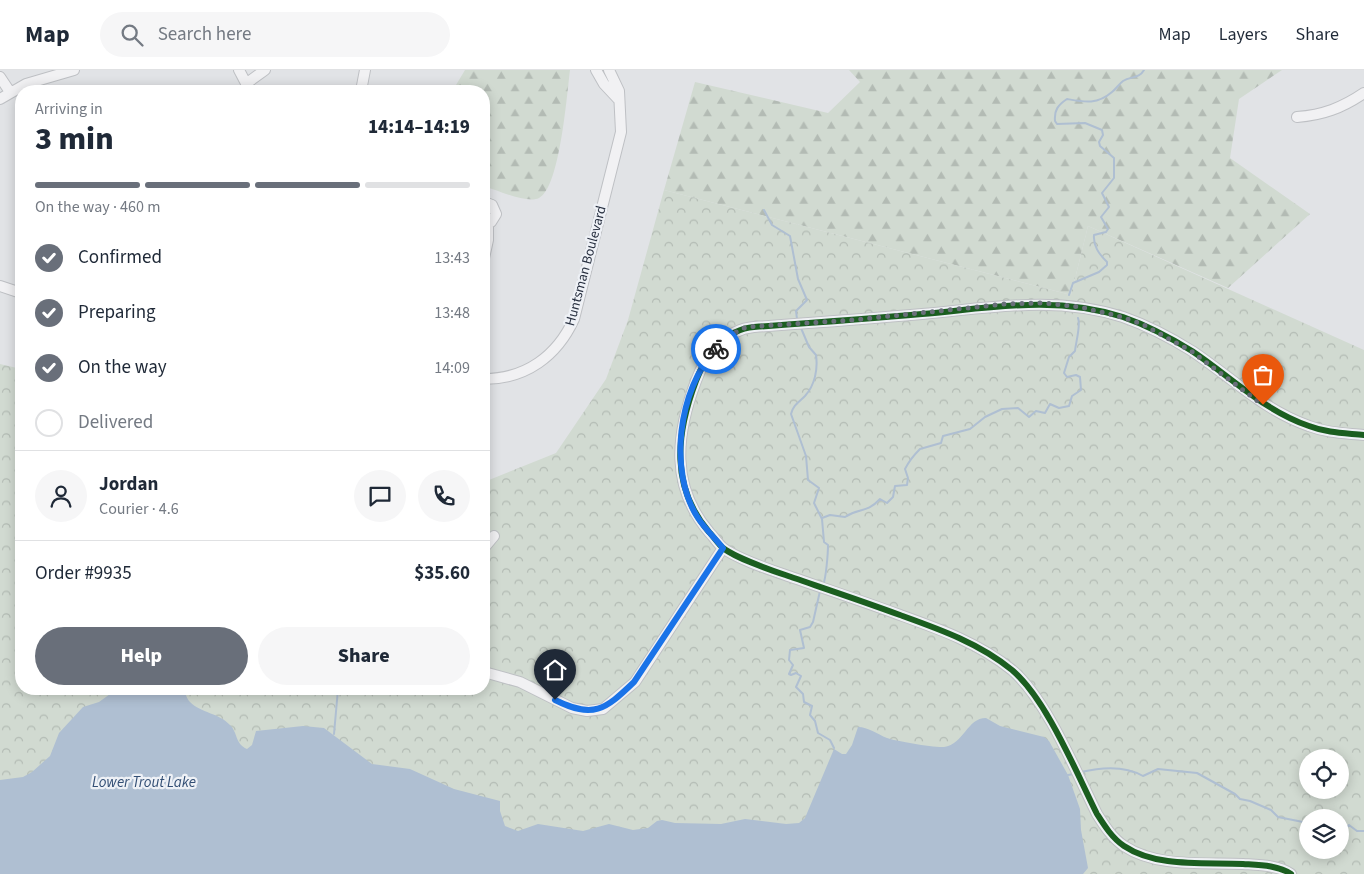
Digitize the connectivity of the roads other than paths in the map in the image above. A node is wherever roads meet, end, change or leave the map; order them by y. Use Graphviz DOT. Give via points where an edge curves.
graph roads {
  1 [pos="74,70"];
  2 [pos="239,70"];
  3 [pos="265,70"];
  4 [pos="365,70"];
  5 [pos="596,70"];
  6 [pos="609,70"];
  7 [pos="0,77"];
  8 [pos="24,85"];
  9 [pos="247,85"];
  10 [pos="250,85"];
  11 [pos="362,85"];
  12 [pos="15,90"];
  13 [pos="10,92"];
  14 [pos="1364,93"];
  15 [pos="0,99"];
  16 [pos="619,100"];
  17 [pos="1297,117"];
  18 [pos="490,204"];
  19 [pos="490,221"];
  20 [pos="0,286"];
  21 [pos="15,291"];
  22 [pos="490,378"];
  23 [pos="1364,435"];
  24 [pos="494,536"];
  25 [pos="490,541"];
  26 [pos="723,548"];
  27 [pos="490,674"];
  28 [pos="1291,874"];
  1 -- 8 [label="street"];
  2 -- 9 [label="street"];
  3 -- 10 [label="street"];
  4 -- 11 [label="street"];
  5 -- 16 [label="street"];
  6 -- 16 [label="street, Huntsman Boulevard" via="619,91"];
  7 -- 13 [label="street"];
  12 -- 13 [label="street"];
  13 -- 15 [label="street"];
  14 -- 17 [label="street" via="1334,111"];
  16 -- 22 [label="street, Huntsman Boulevard" via="621,132 571,326 558,346 539,364 512,376"];
  18 -- 19 [label="street" via="496,211"];
  20 -- 21 [label="street"];
  23 -- 26 [label="street" via="1335,433 1309,426 1263,405 1191,351 1142,324 1080,307 1044,303 1005,304 746,327 726,337 711,353 698,375 683,418 679,456 687,493 698,518"];
  24 -- 25 [label="street"];
  26 -- 27 [label="street" via="634,682 603,709 587,711 572,708 520,682"];
  26 -- 28 [label="street" via="768,568 950,633 994,656 1036,696 1097,814 1123,845 1141,855 1164,860 1262,865"];
}
